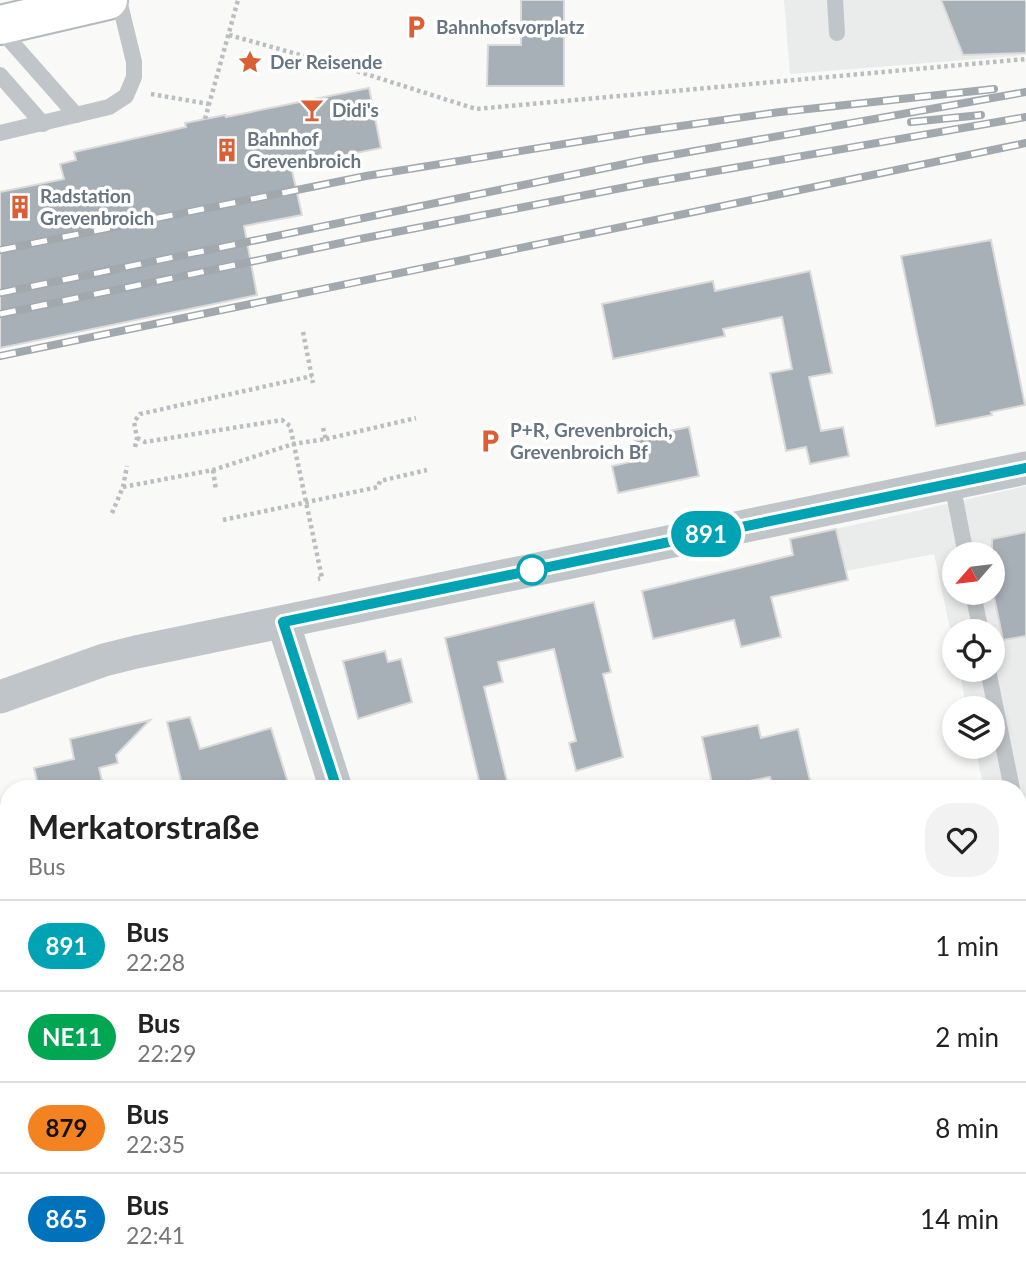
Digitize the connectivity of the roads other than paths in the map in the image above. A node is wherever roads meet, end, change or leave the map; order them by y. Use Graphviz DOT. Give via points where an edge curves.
graph roads {
  1 [pos="108,0"];
  2 [pos="119,0"];
  3 [pos="835,0"];
  4 [pos="0,27"];
  5 [pos="837,33"];
  6 [pos="0,75"];
  7 [pos="76,115"];
  8 [pos="0,117"];
  9 [pos="43,124"];
  10 [pos="6,132"];
  11 [pos="1026,468"];
  12 [pos="951,483"];
  13 [pos="963,542"];
  14 [pos="283,622"];
  15 [pos="991,682"];
  16 [pos="0,697"];
  17 [pos="334,780"];
  18 [pos="1010,780"];
  1 -- 4 [label="street"];
  2 -- 7 [label="lane" via="134,62 130,90 120,102"];
  3 -- 5 [label="lane"];
  4 -- 7 [label="lane"];
  6 -- 9 [label="lane"];
  7 -- 9 [label="lane"];
  8 -- 10 [label="lane"];
  9 -- 10 [label="lane"];
  11 -- 12 [label="street"];
  12 -- 13 [label="lane"];
  12 -- 14 [label="street"];
  14 -- 16 [label="street" via="120,655"];
  14 -- 17 [label="street"];
  15 -- 18 [label="lane"];
}
